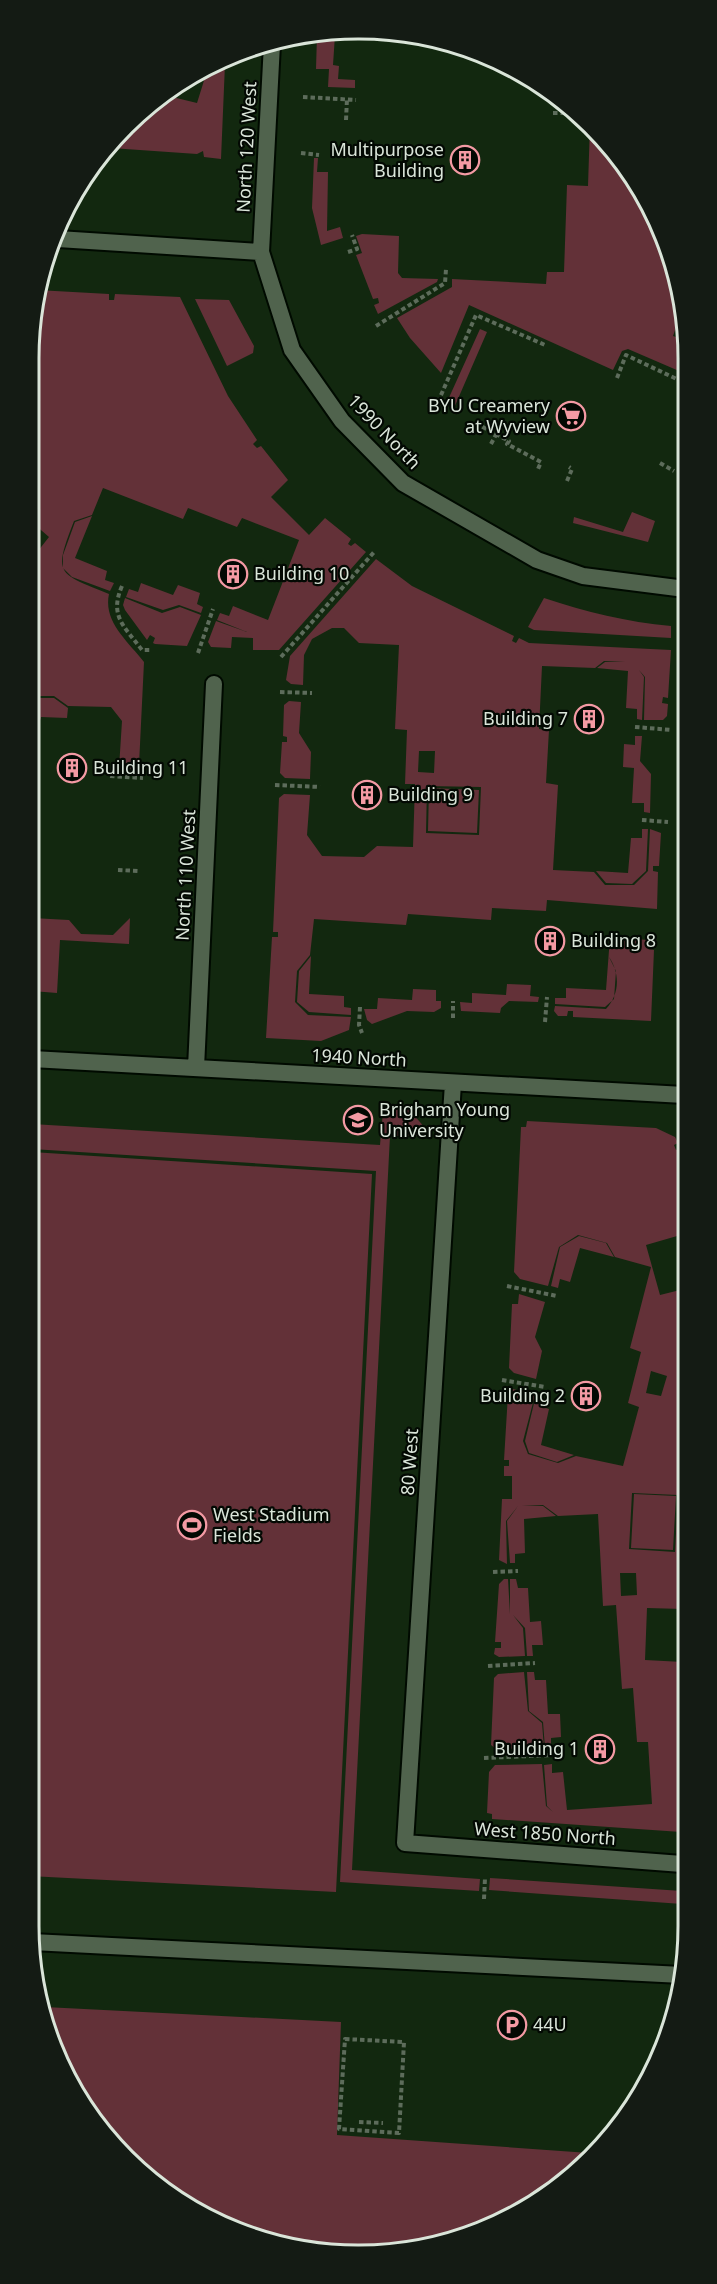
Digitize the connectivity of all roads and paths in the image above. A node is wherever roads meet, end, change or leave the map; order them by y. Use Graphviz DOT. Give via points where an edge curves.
graph roads {
  1 [pos="272,51"];
  2 [pos="303,97"];
  3 [pos="347,99"];
  4 [pos="356,100"];
  5 [pos="553,113"];
  6 [pos="563,113"];
  7 [pos="346,120"];
  8 [pos="301,153"];
  9 [pos="319,155"];
  10 [pos="352,235"];
  11 [pos="62,239"];
  12 [pos="261,252"];
  13 [pos="348,252"];
  14 [pos="446,268"];
  15 [pos="376,326"];
  16 [pos="545,345"];
  17 [pos="617,378"];
  18 [pos="678,379"];
  19 [pos="438,402"];
  20 [pos="481,423"];
  21 [pos="497,433"];
  22 [pos="491,444"];
  23 [pos="660,463"];
  24 [pos="569,467"];
  25 [pos="538,469"];
  26 [pos="674,471"];
  27 [pos="567,482"];
  28 [pos="375,551"];
  29 [pos="122,585"];
  30 [pos="678,588"];
  31 [pos="213,609"];
  32 [pos="151,650"];
  33 [pos="198,652"];
  34 [pos="281,657"];
  35 [pos="214,684"];
  36 [pos="280,692"];
  37 [pos="312,693"];
  38 [pos="635,727"];
  39 [pos="672,730"];
  40 [pos="110,776"];
  41 [pos="143,778"];
  42 [pos="275,785"];
  43 [pos="320,787"];
  44 [pos="642,820"];
  45 [pos="668,822"];
  46 [pos="118,870"];
  47 [pos="138,872"];
  48 [pos="547,997"];
  49 [pos="453,1000"];
  50 [pos="360,1007"];
  51 [pos="453,1018"];
  52 [pos="545,1022"];
  53 [pos="362,1033"];
  54 [pos="39,1059"];
  55 [pos="196,1068"];
  56 [pos="453,1083"];
  57 [pos="678,1095"];
  58 [pos="507,1286"];
  59 [pos="556,1296"];
  60 [pos="502,1380"];
  61 [pos="545,1388"];
  62 [pos="518,1571"];
  63 [pos="493,1572"];
  64 [pos="535,1663"];
  65 [pos="488,1666"];
  66 [pos="553,1755"];
  67 [pos="484,1758"];
  68 [pos="405,1843"];
  69 [pos="678,1864"];
  70 [pos="486,1876"];
  71 [pos="484,1899"];
  72 [pos="40,1941"];
  73 [pos="674,1975"];
  74 [pos="359,2122"];
  75 [pos="383,2123"];
  76 [pos="371,2124"];
  77 [pos="371,2130"];
  1 -- 12 [label="street, North 120 West"];
  2 -- 3 [label="path"];
  3 -- 4 [label="path"];
  3 -- 7 [label="path"];
  5 -- 6 [label="path"];
  8 -- 9 [label="path"];
  10 -- 13 [label="path" via="357,249"];
  11 -- 12 [label="street"];
  12 -- 30 [label="street, 1990 North" via="292,350 342,421 403,483 537,560 584,576"];
  14 -- 15 [label="path" via="445,283"];
  16 -- 19 [label="path" via="476,315"];
  17 -- 18 [label="path" via="627,355"];
  20 -- 21 [label="path"];
  21 -- 22 [label="path"];
  21 -- 25 [label="path" via="509,441 507,444 541,462"];
  23 -- 26 [label="path"];
  24 -- 27 [label="path" via="572,469"];
  28 -- 34 [label="path"];
  29 -- 32 [label="path" via="115,608 119,619 142,650"];
  31 -- 33 [label="path"];
  35 -- 55 [label="street, North 110 West"];
  36 -- 37 [label="path"];
  38 -- 39 [label="path"];
  40 -- 41 [label="path"];
  42 -- 43 [label="path"];
  44 -- 45 [label="path"];
  46 -- 47 [label="path"];
  48 -- 52 [label="path"];
  49 -- 51 [label="path"];
  50 -- 53 [label="path"];
  54 -- 55 [label="street, 1940 North"];
  55 -- 56 [label="street, 1940 North"];
  56 -- 57 [label="street, 1940 North"];
  56 -- 68 [label="street, 80 West"];
  58 -- 59 [label="path"];
  60 -- 61 [label="path"];
  62 -- 63 [label="path"];
  64 -- 65 [label="path"];
  66 -- 67 [label="path"];
  68 -- 69 [label="street, West 1850 North"];
  70 -- 71 [label="path"];
  72 -- 73 [label="street"];
  74 -- 76 [label="path"];
  75 -- 76 [label="path"];
  76 -- 77 [label="path"];
  77 -- 77 [label="path" via="339,2129 345,2038 404,2042 399,2133"];
}
